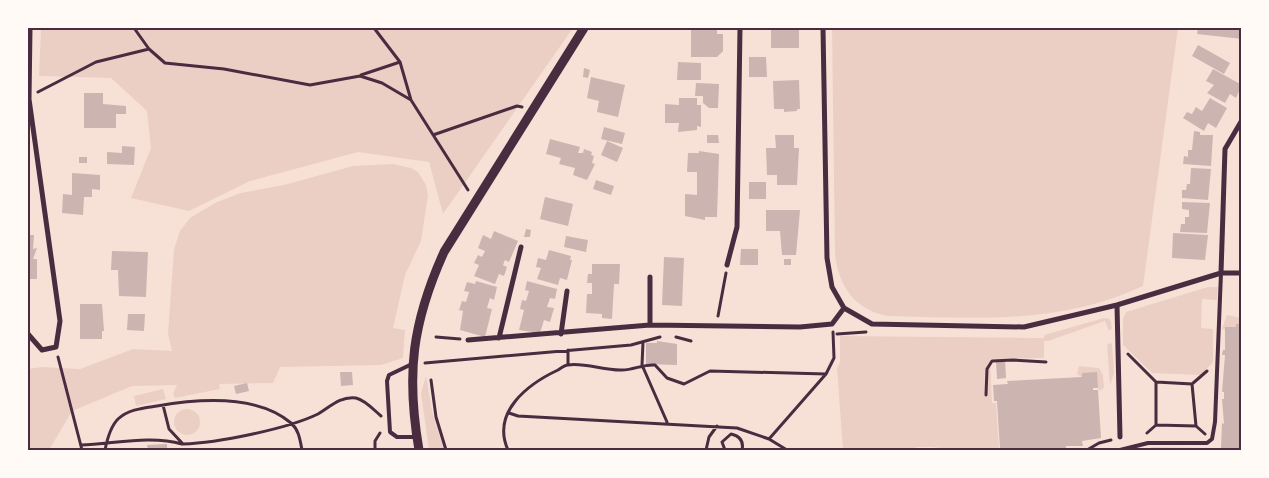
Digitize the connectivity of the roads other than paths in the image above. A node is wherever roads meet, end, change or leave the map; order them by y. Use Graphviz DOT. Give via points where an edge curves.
graph roads {
  1 [pos="30,28"];
  2 [pos="584,28"];
  3 [pos="740,28"];
  4 [pos="823,28"];
  5 [pos="29,99"];
  6 [pos="1242,120"];
  7 [pos="521,247"];
  8 [pos="727,265"];
  9 [pos="1221,273"];
  10 [pos="1242,273"];
  11 [pos="650,277"];
  12 [pos="567,291"];
  13 [pos="1117,305"];
  14 [pos="844,308"];
  15 [pos="650,325"];
  16 [pos="28,334"];
  17 [pos="561,334"];
  18 [pos="499,338"];
  19 [pos="468,340"];
  20 [pos="412,364"];
  21 [pos="416,436"];
  22 [pos="1120,437"];
  23 [pos="418,450"];
  24 [pos="1120,450"];
  1 -- 5 [label="street"];
  2 -- 20 [label="street" via="444,252 416,334"];
  3 -- 8 [label="street" via="737,227"];
  4 -- 14 [label="street" via="827,258 832,287"];
  5 -- 16 [label="street" via="60,321 56,347 42,350"];
  6 -- 9 [label="street" via="1225,149"];
  7 -- 18 [label="street"];
  9 -- 10 [label="street"];
  9 -- 13 [label="street"];
  9 -- 24 [label="lane" via="1212,440 1206,444 1148,443"];
  11 -- 15 [label="street"];
  12 -- 17 [label="street"];
  13 -- 14 [label="street" via="1024,327 872,324"];
  13 -- 22 [label="street"];
  14 -- 15 [label="street" via="832,324 800,327"];
  15 -- 17 [label="street"];
  17 -- 18 [label="street"];
  18 -- 19 [label="street"];
  20 -- 21 [label="street"];
  20 -- 21 [label="lane" via="389,375 388,423 390,432 397,437"];
  21 -- 23 [label="street"];
}
